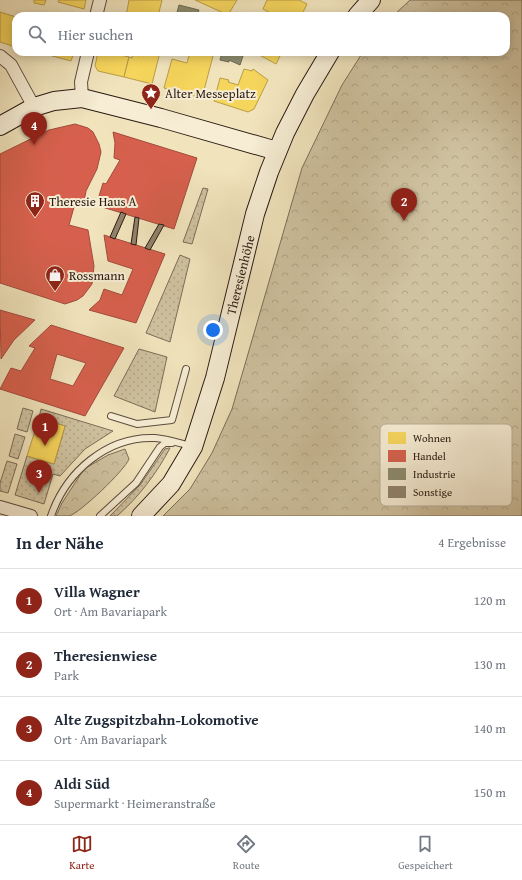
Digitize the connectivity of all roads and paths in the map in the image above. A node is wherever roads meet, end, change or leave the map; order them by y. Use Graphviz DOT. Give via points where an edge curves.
graph roads {
  1 [pos="100,0"];
  2 [pos="371,0"];
  3 [pos="97,12"];
  4 [pos="360,12"];
  5 [pos="0,56"];
  6 [pos="87,56"];
  7 [pos="328,56"];
  8 [pos="82,98"];
  9 [pos="34,107"];
  10 [pos="0,126"];
  11 [pos="277,151"];
  12 [pos="186,369"];
  13 [pos="111,416"];
  14 [pos="186,445"];
  15 [pos="0,507"];
  16 [pos="31,516"];
  17 [pos="50,516"];
  18 [pos="100,516"];
  19 [pos="141,516"];
  1 -- 3 [label="street"];
  2 -- 4 [label="main road"];
  5 -- 9 [label="street" via="11,64"];
  6 -- 8 [label="street" via="81,82"];
  7 -- 11 [label="main road, Theresienhöhe" via="305,94"];
  8 -- 9 [label="main road" via="54,101"];
  8 -- 11 [label="main road"];
  9 -- 10 [label="main road"];
  11 -- 14 [label="main road, Theresienhöhe" via="256,214 215,378"];
  12 -- 13 [label="lane" via="172,420 137,424"];
  14 -- 17 [label="lane" via="156,438 138,439 96,455 65,488"];
  14 -- 18 [label="lane" via="165,443 160,447 136,483"];
  14 -- 19 [label="main road, Theresienhöhe" via="171,484"];
  15 -- 16 [label="street"];
}
